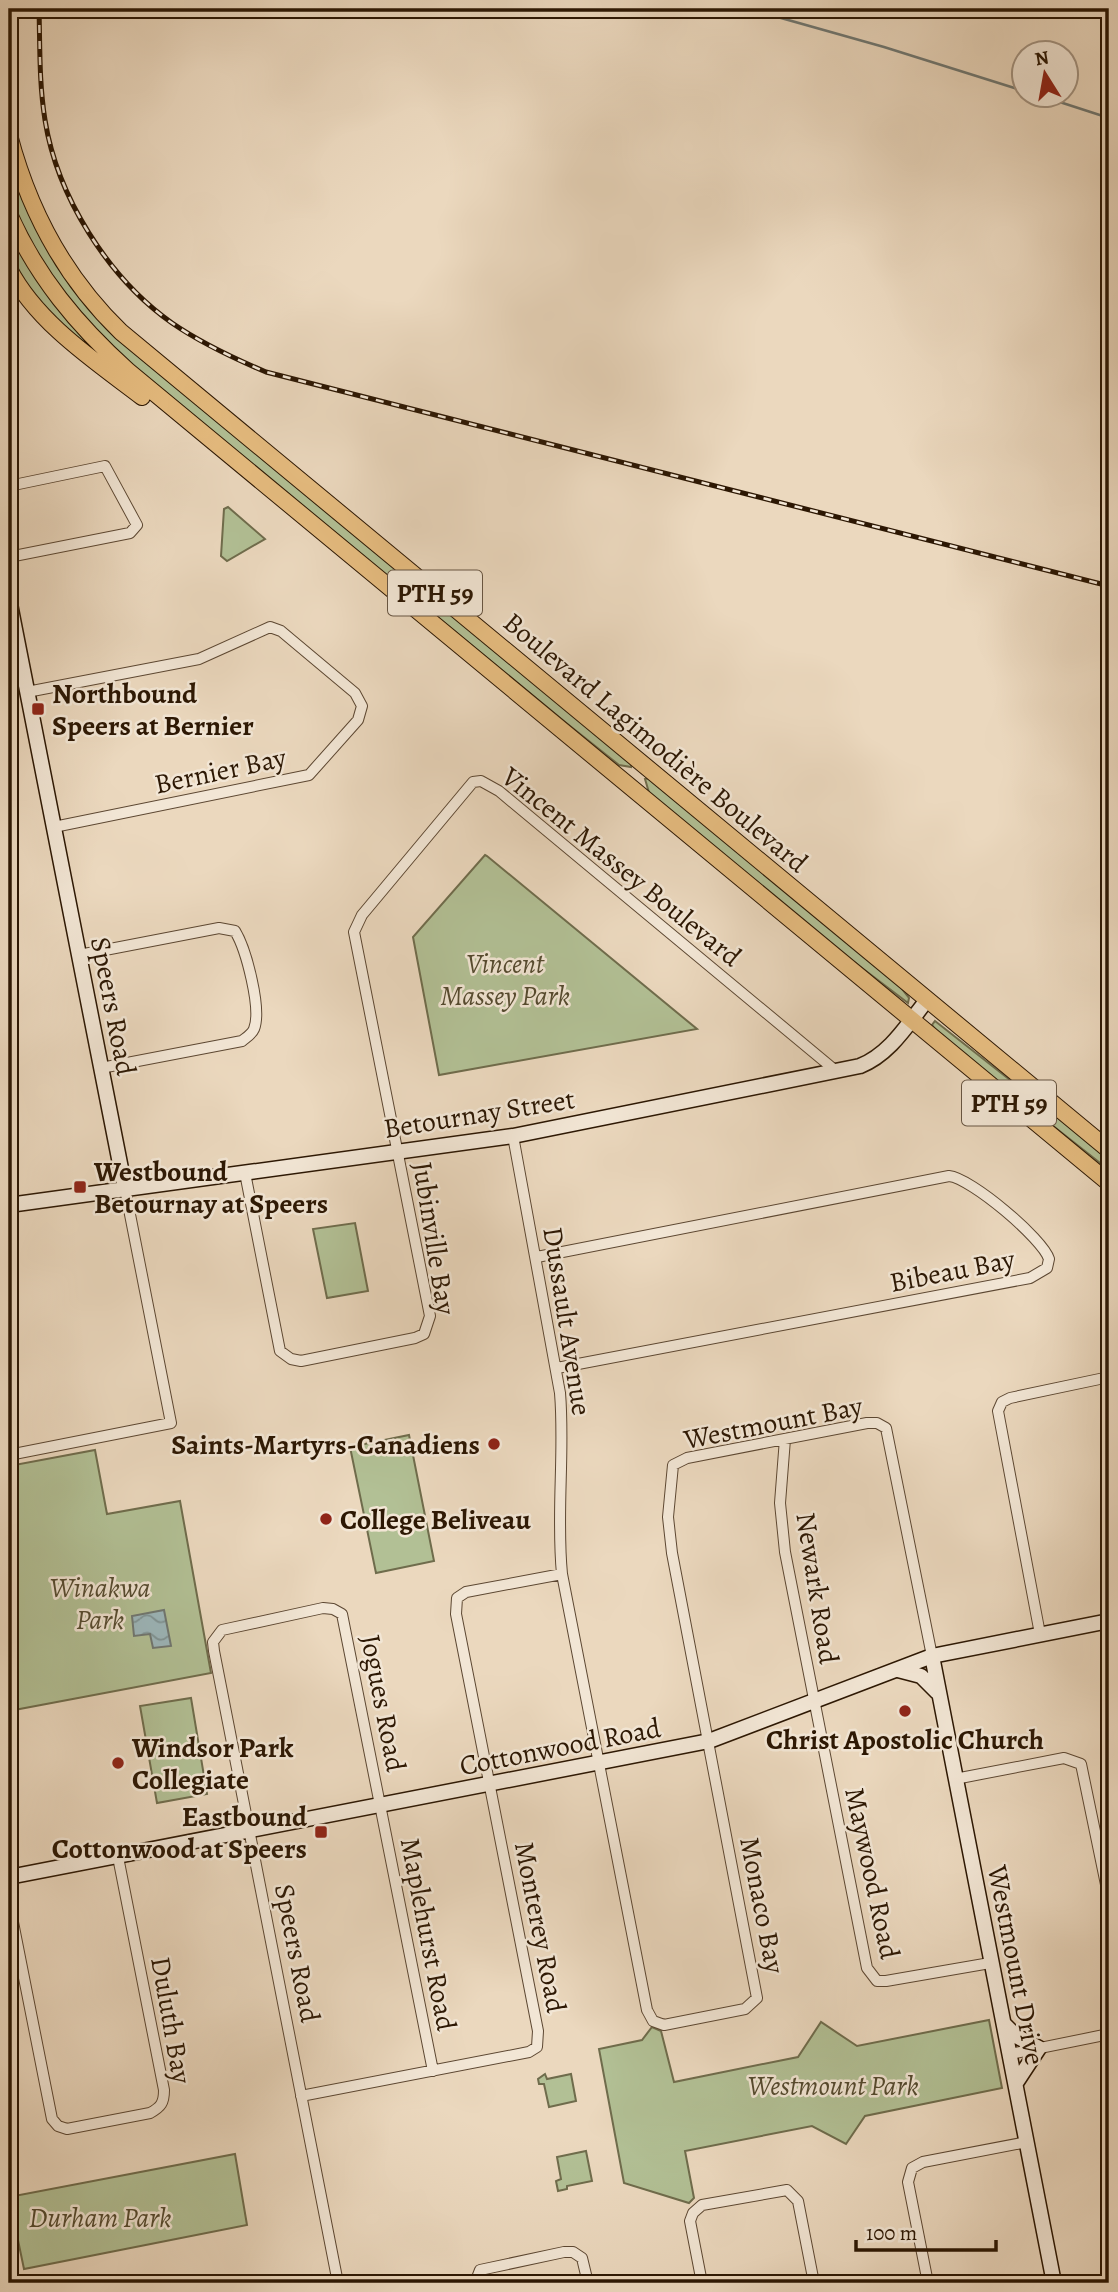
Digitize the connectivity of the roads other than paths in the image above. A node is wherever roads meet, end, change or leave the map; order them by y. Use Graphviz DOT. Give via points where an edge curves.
graph roads {
  1 [pos="9,135"];
  2 [pos="9,214"];
  3 [pos="9,269"];
  4 [pos="9,298"];
  5 [pos="34,306"];
  6 [pos="200,432"];
  7 [pos="9,486"];
  8 [pos="9,557"];
  9 [pos="9,599"];
  10 [pos="27,692"];
  11 [pos="646,768"];
  12 [pos="630,788"];
  13 [pos="54,827"];
  14 [pos="79,955"];
  15 [pos="927,1000"];
  16 [pos="911,1021"];
  17 [pos="101,1068"];
  18 [pos="836,1071"];
  19 [pos="513,1136"];
  20 [pos="1109,1150"];
  21 [pos="398,1152"];
  22 [pos="245,1173"];
  23 [pos="1109,1183"];
  24 [pos="125,1189"];
  25 [pos="9,1205"];
  26 [pos="537,1257"];
  27 [pos="557,1368"];
  28 [pos="1109,1377"];
  29 [pos="785,1438"];
  30 [pos="9,1455"];
  31 [pos="562,1574"];
  32 [pos="1109,1621"];
  33 [pos="216,1634"];
  34 [pos="1040,1634"];
  35 [pos="932,1656"];
  36 [pos="897,1670"];
  37 [pos="939,1694"];
  38 [pos="814,1703"];
  39 [pos="709,1741"];
  40 [pos="599,1763"];
  41 [pos="955,1779"];
  42 [pos="490,1784"];
  43 [pos="381,1806"];
  44 [pos="249,1831"];
  45 [pos="118,1857"];
  46 [pos="9,1877"];
  47 [pos="1109,1899"];
  48 [pos="9,1902"];
  49 [pos="990,1963"];
  50 [pos="1004,2024"];
  51 [pos="1109,2034"];
  52 [pos="1040,2048"];
  53 [pos="1010,2054"];
  54 [pos="433,2071"];
  55 [pos="1016,2083"];
  56 [pos="302,2096"];
  57 [pos="1027,2142"];
  58 [pos="338,2283"];
  59 [pos="475,2283"];
  60 [pos="588,2283"];
  61 [pos="702,2283"];
  62 [pos="814,2283"];
  63 [pos="928,2283"];
  64 [pos="1054,2283"];
  1 -- 11 [label="main road, Boulevard Lagimodière Boulevard / PTH 59" via="40,224 102,314"];
  2 -- 6 [label="main road, Boulevard Lagimodière Boulevard / PTH 59" via="23,245 67,312"];
  3 -- 5 [label="main road"];
  4 -- 5 [label="main road"];
  5 -- 6 [label="main road" via="158,409"];
  6 -- 12 [label="main road, Boulevard Lagimodière Boulevard / PTH 59"];
  7 -- 8 [label="street" via="105,466 137,525 130,533"];
  9 -- 10 [label="street, Speers Road"];
  10 -- 13 [label="street, Speers Road"];
  10 -- 13 [label="street, Bernier Bay" via="199,659 270,627 281,631 355,693 362,706 358,720 309,775"];
  11 -- 12 [label="main road"];
  11 -- 15 [label="main road, Boulevard Lagimodière Boulevard / PTH 59"];
  12 -- 16 [label="main road, Boulevard Lagimodière Boulevard / PTH 59"];
  13 -- 14 [label="street, Speers Road"];
  14 -- 17 [label="street, Speers Road"];
  14 -- 17 [label="street" via="219,928 235,931 244,946 257,1017 253,1032 242,1041"];
  15 -- 16 [label="street, Betournay Street"];
  15 -- 20 [label="main road, Boulevard Lagimodière Boulevard / PTH 59"];
  16 -- 18 [label="street, Betournay Street" via="877,1059"];
  16 -- 23 [label="main road, Boulevard Lagimodière Boulevard / PTH 59"];
  17 -- 24 [label="street, Speers Road"];
  18 -- 19 [label="street, Betournay Street"];
  18 -- 21 [label="street, Vincent Massey Boulevard" via="499,791 490,784 473,782 362,915 354,932"];
  19 -- 21 [label="street, Betournay Street"];
  19 -- 26 [label="street, Dussault Avenue"];
  21 -- 22 [label="street, Betournay Street"];
  21 -- 22 [label="street, Jubinville Bay" via="429,1326 415,1339 301,1361 280,1351"];
  22 -- 24 [label="street, Betournay Street"];
  24 -- 25 [label="street, Betournay Street"];
  24 -- 30 [label="street, Speers Road" via="171,1423"];
  26 -- 27 [label="street, Dussault Avenue"];
  26 -- 27 [label="street, Bibeau Bay" via="949,1177 968,1182 1038,1240 1049,1259 1047,1268 1030,1278"];
  27 -- 31 [label="street, Dussault Avenue" via="562,1420 558,1520"];
  28 -- 34 [label="street" via="1010,1398 998,1411"];
  29 -- 35 [label="street, Westmount Bay" via="867,1423 886,1429"];
  29 -- 38 [label="street, Newark Road" via="781,1522"];
  29 -- 39 [label="street, Westmount Bay" via="687,1458 673,1465 668,1517 672,1553"];
  31 -- 40 [label="street, Dussault Avenue"];
  31 -- 42 [label="street" via="466,1592 457,1598 456,1614"];
  32 -- 34 [label="street, Cottonwood Road"];
  33 -- 43 [label="street, Jogues Road" via="323,1608 342,1614"];
  33 -- 44 [label="street, Speers Road" via="214,1651"];
  34 -- 35 [label="street, Cottonwood Road"];
  35 -- 36 [label="street, Cottonwood Road"];
  35 -- 37 [label="street, Westmount Drive"];
  36 -- 37 [label="street" via="920,1676"];
  36 -- 38 [label="street, Cottonwood Road"];
  37 -- 41 [label="street, Westmount Drive"];
  38 -- 39 [label="street, Cottonwood Road"];
  38 -- 49 [label="street, Maywood Road" via="870,1974 877,1981 886,1981"];
  39 -- 40 [label="street, Cottonwood Road"];
  39 -- 40 [label="street, Monaco Bay" via="757,1988 757,1998 745,2009 664,2025 650,2017"];
  40 -- 42 [label="street, Cottonwood Road"];
  41 -- 47 [label="street" via="1064,1758 1081,1764"];
  41 -- 49 [label="street, Westmount Drive"];
  42 -- 43 [label="street, Cottonwood Road"];
  42 -- 54 [label="street, Monterey Road" via="540,2040 529,2052"];
  43 -- 44 [label="street, Cottonwood Road"];
  43 -- 54 [label="street, Maplehurst Road"];
  44 -- 45 [label="street, Cottonwood Road"];
  44 -- 56 [label="street, Speers Road"];
  45 -- 46 [label="street, Cottonwood Road"];
  45 -- 48 [label="street, Duluth Bay" via="164,2090 160,2108 150,2113 67,2129 52,2119"];
  49 -- 50 [label="street, Westmount Drive"];
  50 -- 52 [label="street"];
  50 -- 53 [label="street, Westmount Drive"];
  51 -- 52 [label="street"];
  52 -- 53 [label="street"];
  52 -- 55 [label="street"];
  53 -- 55 [label="street, Westmount Drive"];
  54 -- 56 [label="street, Monterey Road"];
  55 -- 57 [label="street, Westmount Drive"];
  56 -- 58 [label="street, Speers Road"];
  57 -- 63 [label="street" via="912,2168 908,2182"];
  57 -- 64 [label="street, Westmount Drive"];
  59 -- 60 [label="street" via="481,2270 493,2265 573,2252 582,2258"];
  61 -- 62 [label="street" via="690,2221 693,2213 702,2205 787,2190 798,2201"];
}
